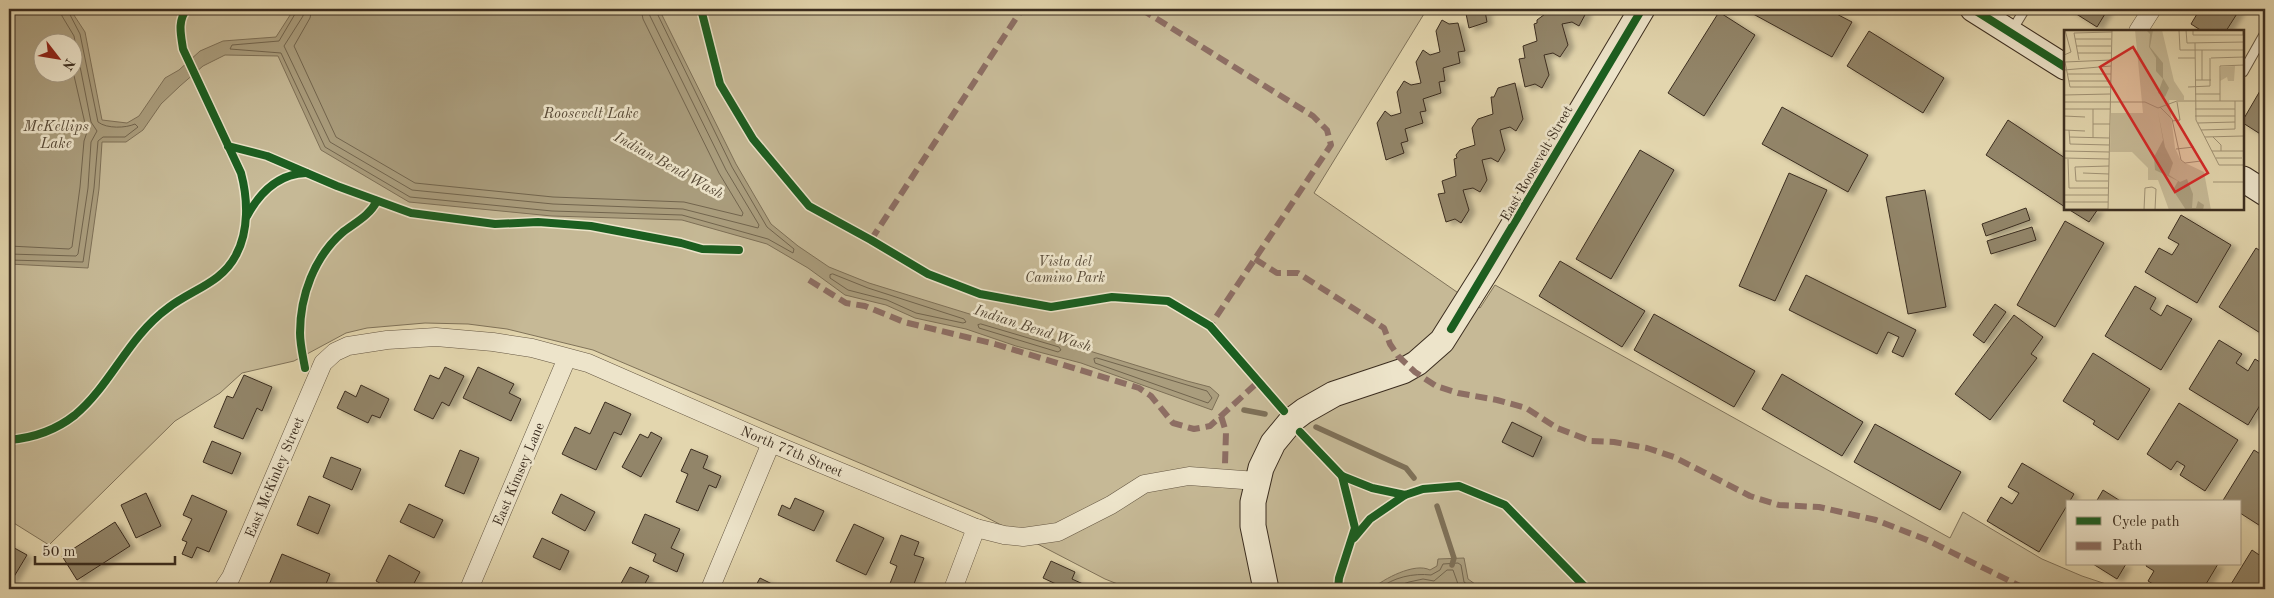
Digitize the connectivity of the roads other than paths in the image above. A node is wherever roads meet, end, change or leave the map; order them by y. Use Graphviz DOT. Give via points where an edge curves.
graph roads {
  1 [pos="1642,9"];
  2 [pos="1973,9"];
  3 [pos="2025,9"];
  4 [pos="2152,9"];
  5 [pos="2139,30"];
  6 [pos="2010,32"];
  7 [pos="2265,33"];
  8 [pos="2064,66"];
  9 [pos="2244,70"];
  10 [pos="2244,180"];
  11 [pos="2265,193"];
  12 [pos="567,358"];
  13 [pos="324,363"];
  14 [pos="771,443"];
  15 [pos="1257,481"];
  16 [pos="976,528"];
  17 [pos="223,589"];
  18 [pos="470,589"];
  19 [pos="710,589"];
  20 [pos="953,589"];
  21 [pos="1266,589"];
  1 -- 15 [label="street, East Roosevelt Street" via="1442,340 1417,363 1402,371 1334,394 1304,410 1273,443"];
  2 -- 6 [label="street"];
  3 -- 6 [label="lane"];
  4 -- 5 [label="street"];
  6 -- 8 [label="street"];
  7 -- 9 [label="lane"];
  10 -- 11 [label="street"];
  12 -- 13 [label="street, North 77th Street" via="512,345 436,337 348,346 335,352"];
  12 -- 14 [label="street, North 77th Street" via="588,363"];
  12 -- 18 [label="street, East Kimsey Lane"];
  13 -- 17 [label="street, East McKinley Street"];
  14 -- 16 [label="street, North 77th Street"];
  14 -- 19 [label="street"];
  15 -- 16 [label="street, North 77th Street" via="1190,476 1144,484 1058,532 1022,537"];
  15 -- 21 [label="street, East Roosevelt Street" via="1253,502 1254,526"];
  16 -- 20 [label="street"];
}
